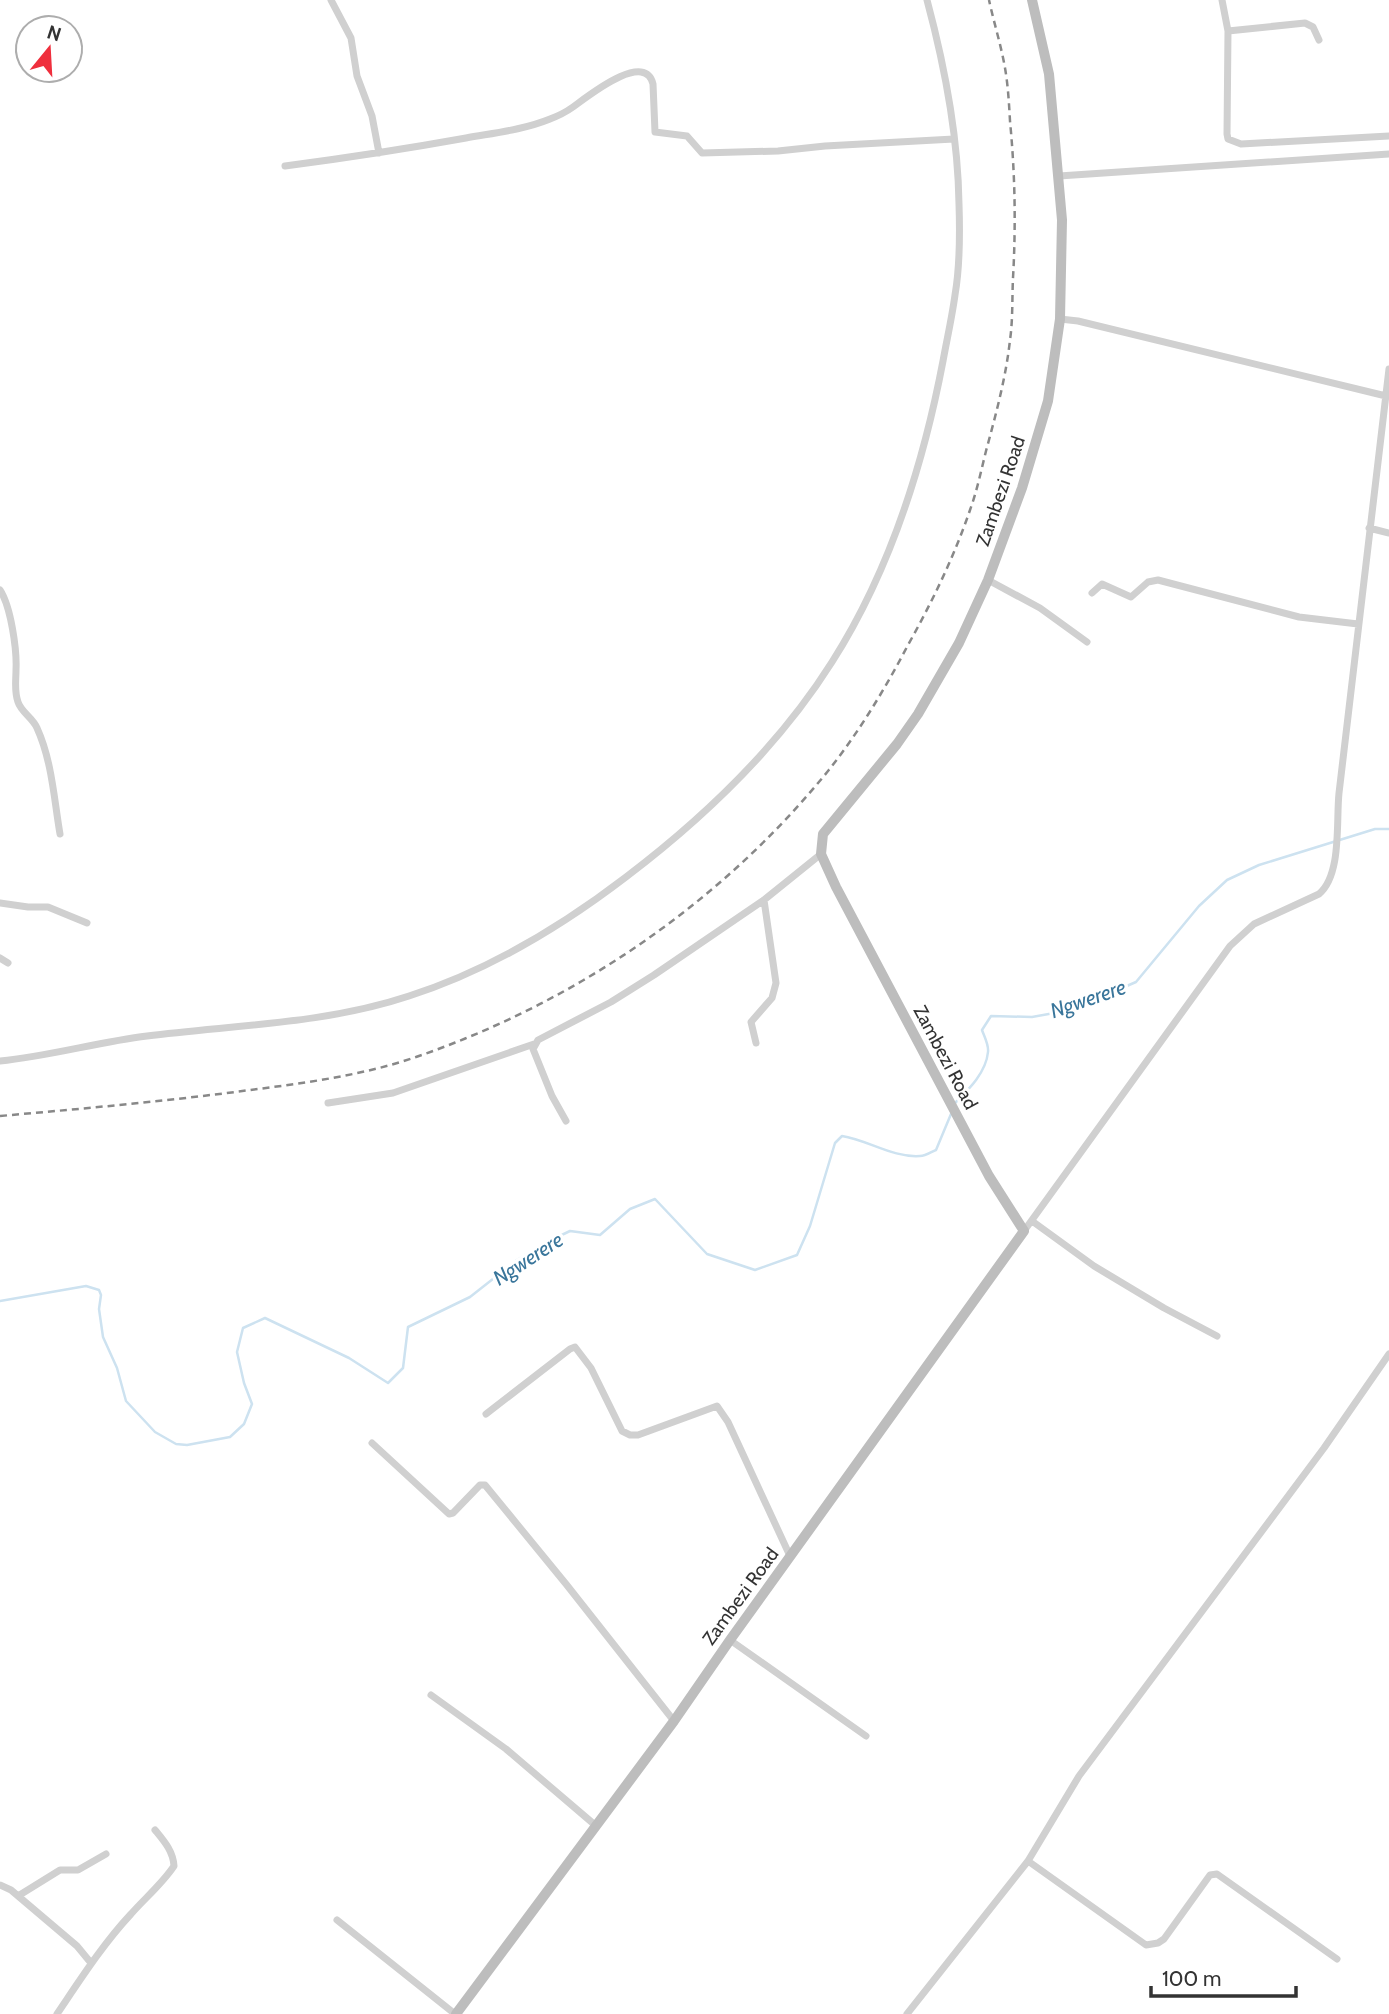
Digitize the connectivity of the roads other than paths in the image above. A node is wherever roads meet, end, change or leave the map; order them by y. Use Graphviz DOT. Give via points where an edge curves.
graph roads {
  1 [pos="331,0"];
  2 [pos="928,0"];
  3 [pos="1032,0"];
  4 [pos="1222,0"];
  5 [pos="1228,31"];
  6 [pos="1319,40"];
  7 [pos="1389,136"];
  8 [pos="954,139"];
  9 [pos="379,153"];
  10 [pos="1389,154"];
  11 [pos="285,166"];
  12 [pos="1059,176"];
  13 [pos="1060,319"];
  14 [pos="1389,369"];
  15 [pos="1386,396"];
  16 [pos="1370,528"];
  17 [pos="1389,533"];
  18 [pos="988,580"];
  19 [pos="0,590"];
  20 [pos="1092,593"];
  21 [pos="1358,624"];
  22 [pos="1087,642"];
  23 [pos="60,834"];
  24 [pos="821,854"];
  25 [pos="764,900"];
  26 [pos="0,903"];
  27 [pos="87,923"];
  28 [pos="0,958"];
  29 [pos="8,963"];
  30 [pos="757,1043"];
  31 [pos="534,1044"];
  32 [pos="0,1060"];
  33 [pos="328,1103"];
  34 [pos="566,1121"];
  35 [pos="1032,1221"];
  36 [pos="1024,1231"];
  37 [pos="1217,1336"];
  38 [pos="1389,1354"];
  39 [pos="485,1414"];
  40 [pos="372,1444"];
  41 [pos="790,1556"];
  42 [pos="730,1640"];
  43 [pos="431,1695"];
  44 [pos="674,1721"];
  45 [pos="866,1736"];
  46 [pos="595,1825"];
  47 [pos="155,1830"];
  48 [pos="106,1854"];
  49 [pos="1028,1861"];
  50 [pos="0,1885"];
  51 [pos="18,1896"];
  52 [pos="337,1920"];
  53 [pos="1337,1959"];
  54 [pos="91,1963"];
  55 [pos="57,2014"];
  56 [pos="455,2014"];
  57 [pos="907,2014"];
  1 -- 9 [label="street" via="351,37"];
  2 -- 8 [label="street"];
  3 -- 12 [label="main road, Zambezi Road" via="1049,74"];
  4 -- 5 [label="street"];
  5 -- 6 [label="street" via="1305,23 1313,27"];
  5 -- 7 [label="street" via="1228,139 1241,144"];
  8 -- 9 [label="street" via="702,153 687,136 655,132 652,78 641,71 609,83 560,115 533,125"];
  8 -- 32 [label="street" via="959,205 956,292 935,405 897,532 853,628 830,666 783,730 730,788 656,854 552,928 463,975 409,996 321,1017 141,1037"];
  9 -- 11 [label="street"];
  10 -- 12 [label="street"];
  12 -- 13 [label="main road, Zambezi Road"];
  13 -- 15 [label="street"];
  13 -- 18 [label="main road, Zambezi Road" via="1048,401"];
  14 -- 15 [label="street"];
  15 -- 16 [label="street"];
  16 -- 17 [label="street"];
  16 -- 21 [label="street"];
  18 -- 22 [label="street" via="1040,608"];
  18 -- 24 [label="main road, Zambezi Road" via="938,682 897,744 823,834"];
  19 -- 23 [label="street" via="13,639 18,704 37,726"];
  20 -- 21 [label="street" via="1102,583 1130,597 1158,580 1300,617"];
  21 -- 35 [label="street" via="1330,880 1319,894 1254,924 1230,946"];
  24 -- 25 [label="street"];
  24 -- 36 [label="main road, Zambezi Road" via="989,1176"];
  25 -- 30 [label="street" via="776,983 772,998 751,1021"];
  25 -- 31 [label="street" via="611,1002"];
  26 -- 27 [label="street" via="48,907"];
  28 -- 29 [label="street"];
  31 -- 33 [label="street" via="393,1093"];
  31 -- 34 [label="street"];
  35 -- 36 [label="street"];
  35 -- 37 [label="street" via="1094,1266"];
  36 -- 41 [label="main road, Zambezi Road"];
  38 -- 49 [label="street" via="1079,1776"];
  39 -- 41 [label="street" via="575,1347 591,1368 622,1431 630,1435 717,1406"];
  40 -- 44 [label="street" via="451,1514 485,1485"];
  41 -- 42 [label="main road, Zambezi Road"];
  42 -- 44 [label="main road, Zambezi Road"];
  42 -- 45 [label="street"];
  43 -- 46 [label="street" via="506,1749"];
  44 -- 46 [label="main road, Zambezi Road"];
  46 -- 56 [label="main road, Zambezi Road"];
  47 -- 54 [label="street" via="168,1845 174,1866"];
  48 -- 51 [label="street" via="78,1870 60,1870"];
  49 -- 53 [label="street" via="1146,1945 1164,1939 1210,1875 1217,1874"];
  49 -- 57 [label="street"];
  50 -- 51 [label="street"];
  51 -- 54 [label="street"];
  52 -- 56 [label="street"];
  54 -- 55 [label="street"];
}
